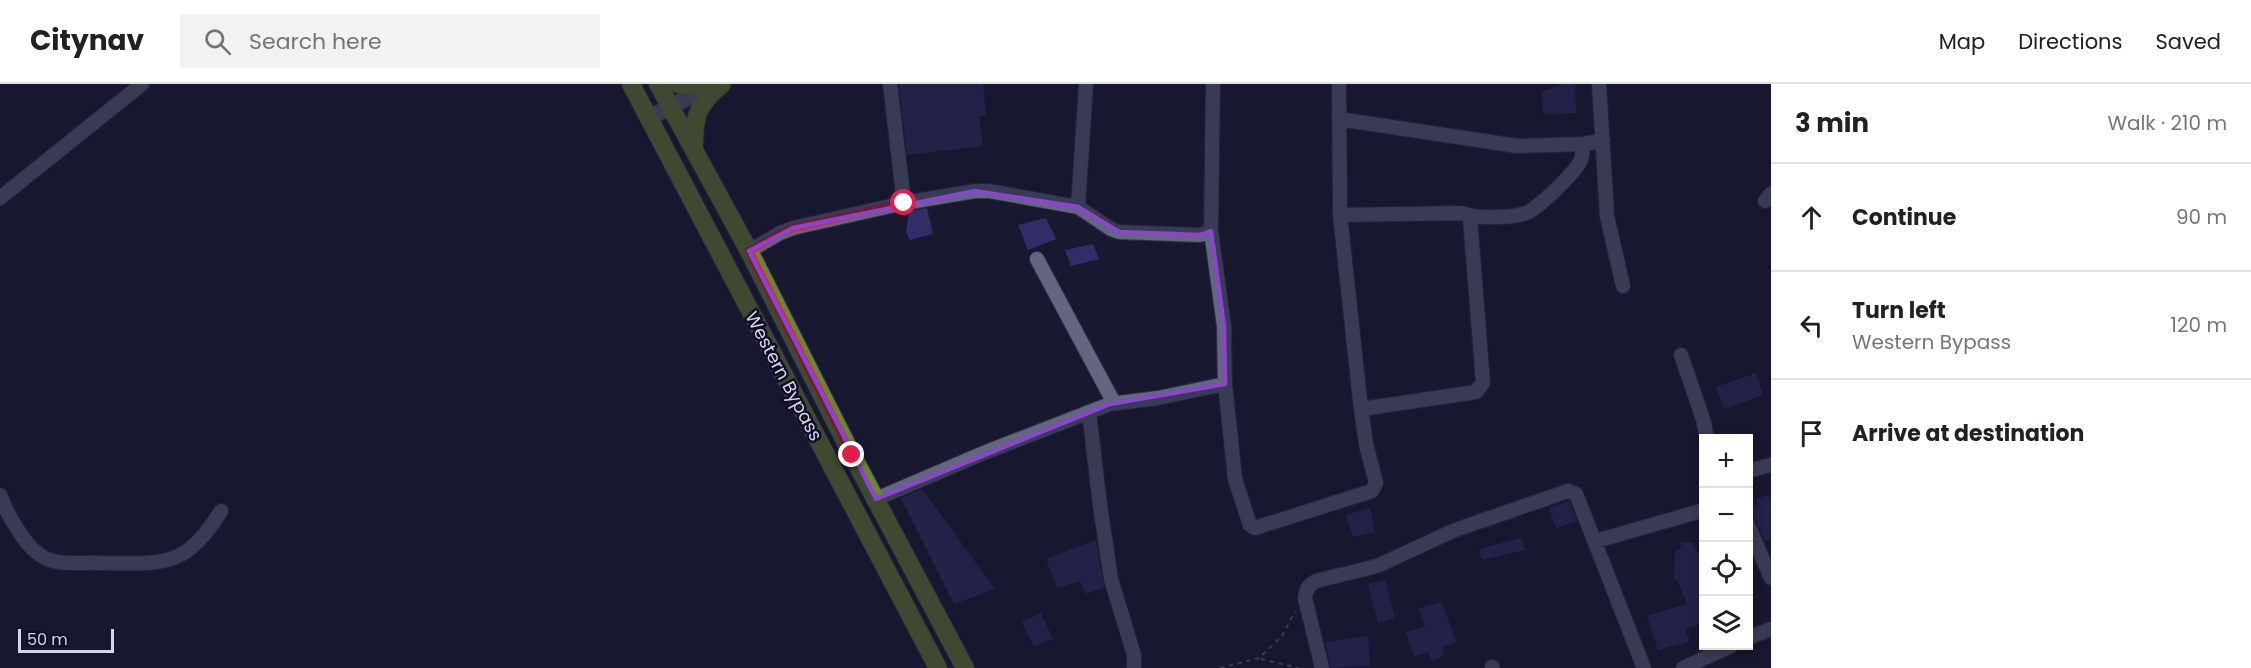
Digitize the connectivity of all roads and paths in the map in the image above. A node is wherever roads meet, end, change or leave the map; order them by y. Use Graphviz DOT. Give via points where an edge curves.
graph roads {
  1 [pos="142,84"];
  2 [pos="631,84"];
  3 [pos="658,84"];
  4 [pos="678,84"];
  5 [pos="701,84"];
  6 [pos="713,84"];
  7 [pos="722,84"];
  8 [pos="890,84"];
  9 [pos="1086,84"];
  10 [pos="1213,84"];
  11 [pos="1339,84"];
  12 [pos="1599,84"];
  13 [pos="670,106"];
  14 [pos="648,118"];
  15 [pos="1339,119"];
  16 [pos="1603,141"];
  17 [pos="1583,144"];
  18 [pos="694,152"];
  19 [pos="0,198"];
  20 [pos="904,203"];
  21 [pos="1078,207"];
  22 [pos="1340,215"];
  23 [pos="1470,216"];
  24 [pos="1211,231"];
  25 [pos="749,251"];
  26 [pos="1037,259"];
  27 [pos="1623,286"];
  28 [pos="1681,355"];
  29 [pos="1225,384"];
  30 [pos="1114,403"];
  31 [pos="1361,409"];
  32 [pos="1089,412"];
  33 [pos="1706,434"];
  34 [pos="1771,465"];
  35 [pos="1753,470"];
  36 [pos="0,495"];
  37 [pos="876,499"];
  38 [pos="221,511"];
  39 [pos="1699,511"];
  40 [pos="1753,535"];
  41 [pos="1596,541"];
  42 [pos="1771,578"];
  43 [pos="1306,590"];
  44 [pos="1771,629"];
  45 [pos="1753,636"];
  46 [pos="1723,650"];
  47 [pos="1259,658"];
  48 [pos="1698,665"];
  49 [pos="938,668"];
  50 [pos="965,668"];
  51 [pos="1134,668"];
  52 [pos="1220,668"];
  53 [pos="1299,668"];
  54 [pos="1322,668"];
  55 [pos="1644,668"];
  56 [pos="1683,668"];
  1 -- 19 [label="street"];
  2 -- 14 [label="main road, Western Bypass"];
  3 -- 13 [label="main road, Western Bypass"];
  4 -- 5 [label="main road"];
  6 -- 13 [label="street"];
  7 -- 18 [label="main road" via="697,112"];
  8 -- 20 [label="street"];
  9 -- 21 [label="street"];
  10 -- 24 [label="street"];
  11 -- 15 [label="street"];
  12 -- 16 [label="street"];
  13 -- 14 [label="street"];
  13 -- 18 [label="main road, Western Bypass"];
  14 -- 49 [label="main road, Western Bypass"];
  15 -- 17 [label="street" via="1517,146"];
  15 -- 22 [label="street"];
  16 -- 17 [label="street"];
  16 -- 27 [label="street" via="1607,216"];
  17 -- 23 [label="street" via="1580,163 1533,209 1519,215"];
  18 -- 25 [label="main road, Western Bypass"];
  20 -- 21 [label="street" via="982,191"];
  20 -- 25 [label="street" via="793,228"];
  21 -- 24 [label="street" via="1119,232 1200,235"];
  22 -- 23 [label="street"];
  22 -- 31 [label="street"];
  23 -- 31 [label="street" via="1483,383 1476,392"];
  24 -- 29 [label="street" via="1224,326"];
  25 -- 37 [label="main road, Western Bypass"];
  26 -- 30 [label="street"];
  28 -- 33 [label="street"];
  29 -- 30 [label="street"];
  29 -- 31 [label="street" via="1235,479 1250,525 1255,528 1375,488"];
  30 -- 32 [label="street"];
  32 -- 37 [label="street"];
  32 -- 51 [label="street" via="1111,579 1134,655"];
  34 -- 35 [label="street"];
  36 -- 38 [label="street" via="9,516 33,550 60,562 172,560 193,549"];
  37 -- 50 [label="main road, Western Bypass"];
  39 -- 41 [label="street"];
  40 -- 42 [label="street"];
  41 -- 43 [label="street" via="1576,494 1564,491 1455,530 1377,566 1316,581"];
  41 -- 55 [label="street"];
  43 -- 47 [label="path" via="1282,636"];
  43 -- 54 [label="street"];
  44 -- 45 [label="street"];
  46 -- 48 [label="street"];
  47 -- 52 [label="path"];
  47 -- 53 [label="path"];
  48 -- 56 [label="street"];
}
